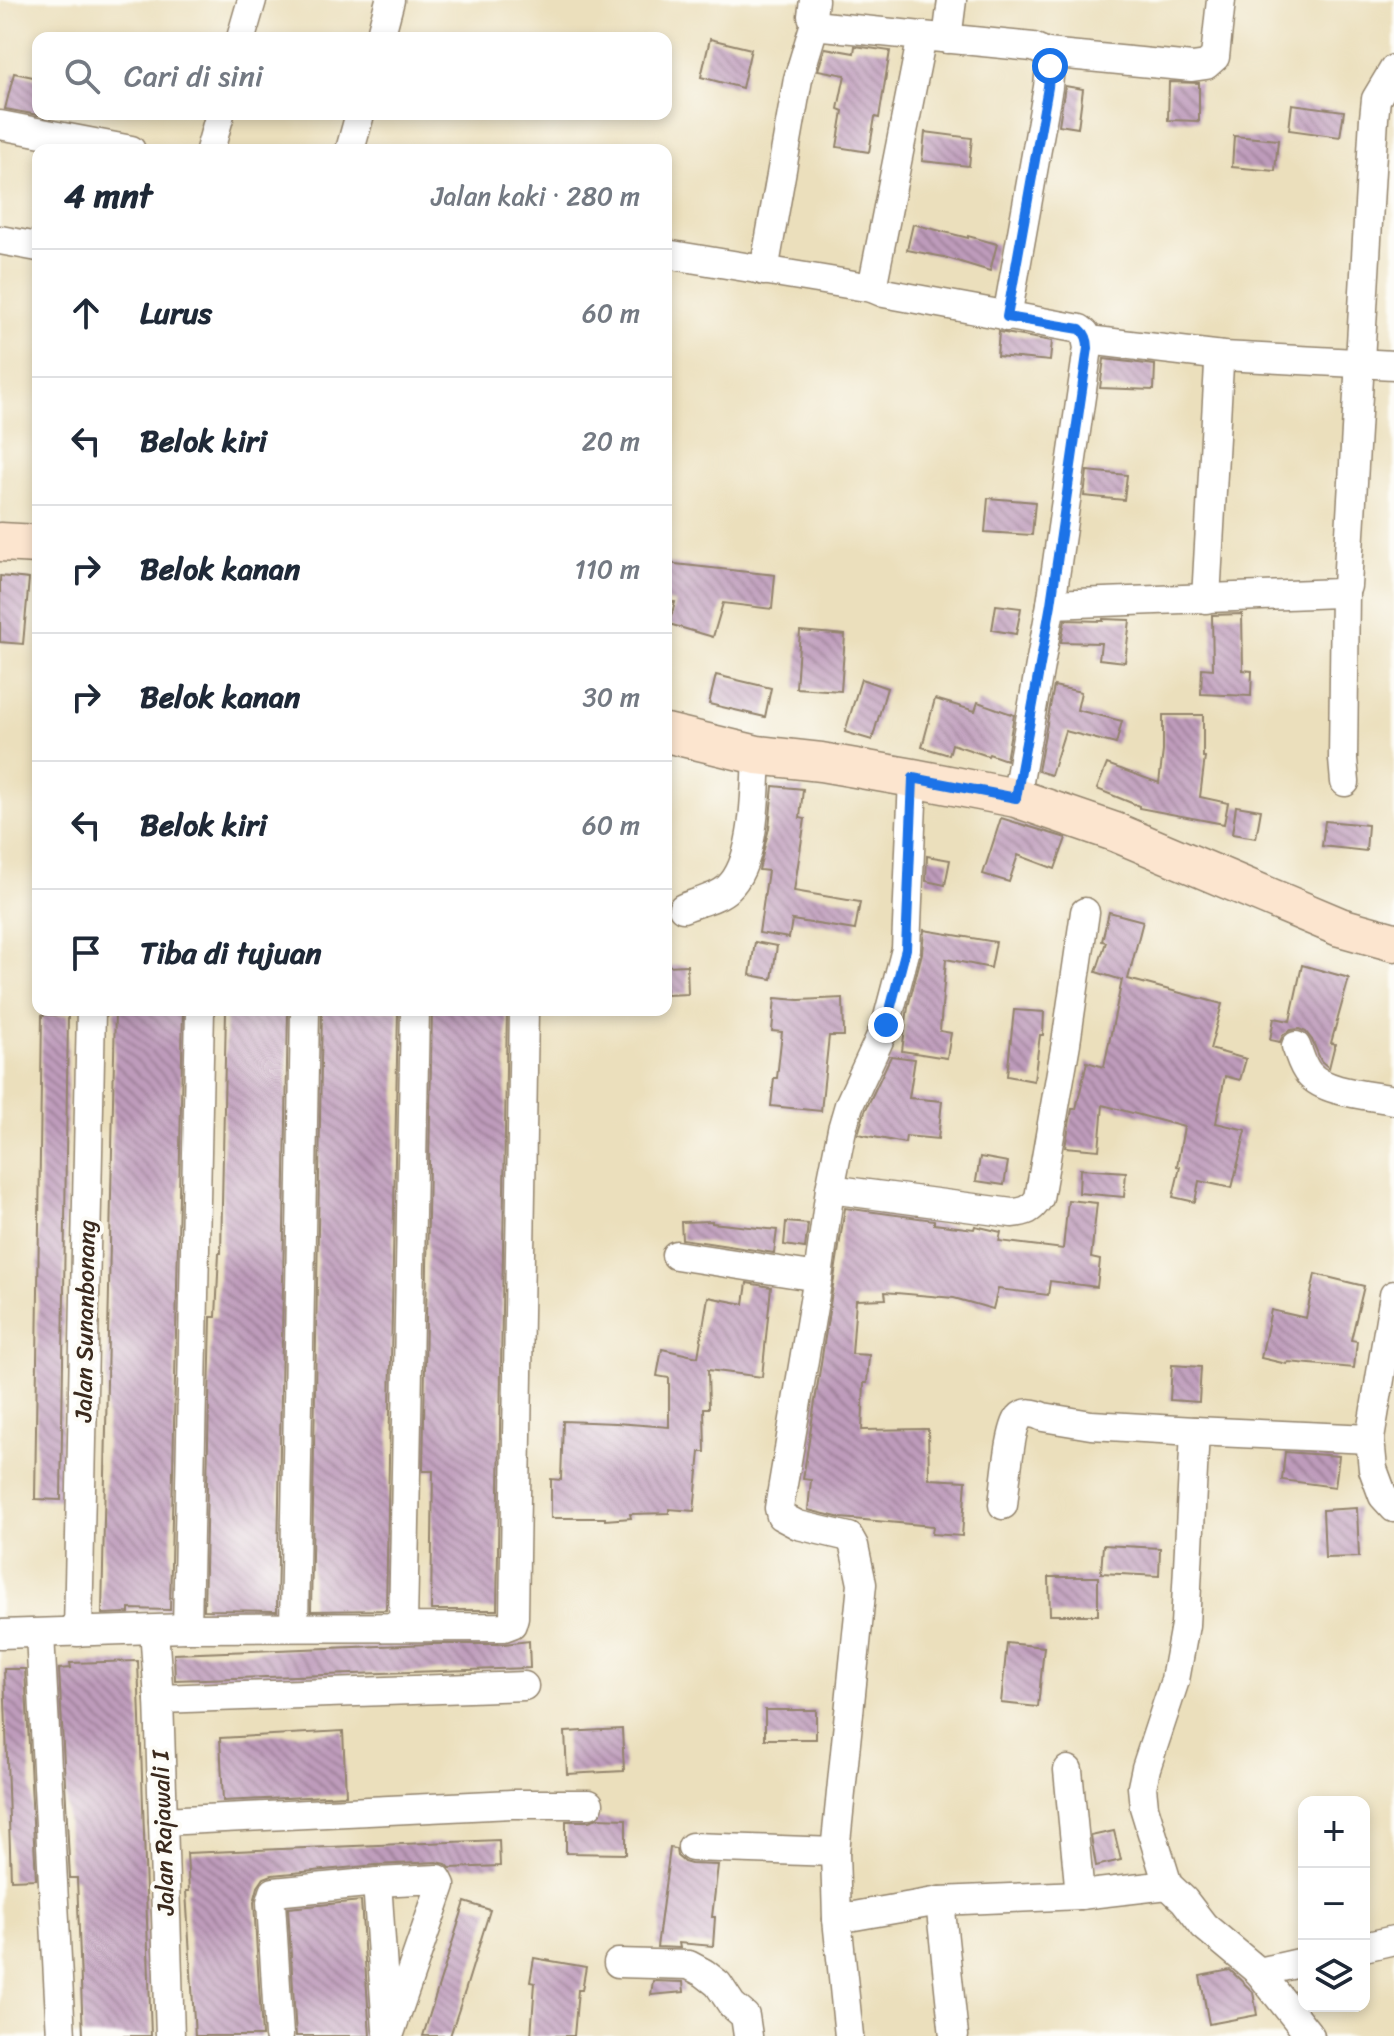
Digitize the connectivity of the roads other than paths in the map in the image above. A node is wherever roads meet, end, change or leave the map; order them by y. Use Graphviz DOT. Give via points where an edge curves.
graph roads {
  1 [pos="252,0"];
  2 [pos="390,0"];
  3 [pos="952,0"];
  4 [pos="1221,0"];
  5 [pos="815,11"];
  6 [pos="243,32"];
  7 [pos="382,32"];
  8 [pos="934,37"];
  9 [pos="1047,53"];
  10 [pos="1394,69"];
  11 [pos="218,120"];
  12 [pos="358,120"];
  13 [pos="0,125"];
  14 [pos="100,144"];
  15 [pos="212,144"];
  16 [pos="352,144"];
  17 [pos="0,240"];
  18 [pos="32,246"];
  19 [pos="672,255"];
  20 [pos="764,271"];
  21 [pos="872,288"];
  22 [pos="1007,317"];
  23 [pos="1088,340"];
  24 [pos="1223,356"];
  25 [pos="1360,363"];
  26 [pos="1394,365"];
  27 [pos="0,542"];
  28 [pos="32,544"];
  29 [pos="1345,591"];
  30 [pos="1206,599"];
  31 [pos="1051,604"];
  32 [pos="672,734"];
  33 [pos="757,755"];
  34 [pos="913,778"];
  35 [pos="1345,782"];
  36 [pos="1016,798"];
  37 [pos="683,908"];
  38 [pos="1085,912"];
  39 [pos="1394,942"];
  40 [pos="91,1016"];
  41 [pos="200,1016"];
  42 [pos="305,1016"];
  43 [pos="415,1016"];
  44 [pos="524,1016"];
  45 [pos="1296,1046"];
  46 [pos="1394,1100"];
  47 [pos="830,1189"];
  48 [pos="676,1255"];
  49 [pos="818,1277"];
  50 [pos="1394,1295"];
  51 [pos="1195,1431"];
  52 [pos="1370,1439"];
  53 [pos="1003,1505"];
  54 [pos="1394,1508"];
  55 [pos="403,1626"];
  56 [pos="294,1627"];
  57 [pos="187,1628"];
  58 [pos="154,1630"];
  59 [pos="78,1632"];
  60 [pos="0,1634"];
  61 [pos="40,1634"];
  62 [pos="524,1686"];
  63 [pos="159,1699"];
  64 [pos="1068,1770"];
  65 [pos="589,1804"];
  66 [pos="163,1821"];
  67 [pos="692,1847"];
  68 [pos="835,1852"];
  69 [pos="377,1882"];
  70 [pos="1168,1885"];
  71 [pos="1080,1895"];
  72 [pos="940,1901"];
  73 [pos="837,1919"];
  74 [pos="1394,1940"];
  75 [pos="1370,1946"];
  76 [pos="618,1963"];
  77 [pos="1298,1963"];
  78 [pos="1259,1972"];
  79 [pos="61,2036"];
  80 [pos="170,2036"];
  81 [pos="279,2036"];
  82 [pos="388,2036"];
  83 [pos="748,2036"];
  84 [pos="849,2036"];
  85 [pos="954,2036"];
  86 [pos="1310,2036"];
  1 -- 6 [label="street"];
  2 -- 7 [label="street"];
  3 -- 8 [label="street"];
  4 -- 9 [label="street" via="1215,57 1206,65"];
  5 -- 8 [label="street" via="823,26"];
  5 -- 20 [label="street"];
  8 -- 9 [label="street"];
  8 -- 21 [label="street"];
  9 -- 22 [label="street" via="1048,87"];
  10 -- 25 [label="street" via="1376,99"];
  11 -- 15 [label="street"];
  12 -- 16 [label="street"];
  13 -- 14 [label="street"];
  17 -- 18 [label="street"];
  19 -- 20 [label="street"];
  20 -- 21 [label="street"];
  21 -- 22 [label="street"];
  22 -- 23 [label="street" via="1080,329"];
  23 -- 24 [label="street"];
  23 -- 31 [label="street"];
  24 -- 25 [label="street"];
  24 -- 30 [label="street"];
  25 -- 26 [label="street"];
  25 -- 29 [label="street"];
  27 -- 28 [label="street"];
  29 -- 30 [label="street"];
  29 -- 35 [label="street"];
  30 -- 31 [label="street"];
  31 -- 36 [label="street"];
  32 -- 33 [label="street"];
  33 -- 34 [label="street"];
  33 -- 37 [label="street" via="752,831 739,876 726,890"];
  34 -- 36 [label="street"];
  34 -- 47 [label="street" via="906,949 886,1025 849,1105"];
  36 -- 39 [label="street" via="1115,832 1340,927"];
  38 -- 47 [label="street" via="1039,1198 1032,1209 1012,1213"];
  40 -- 59 [label="street, Jalan Sunanbonang"];
  41 -- 57 [label="street"];
  42 -- 56 [label="street"];
  43 -- 55 [label="street"];
  44 -- 55 [label="street" via="514,1617 504,1627"];
  45 -- 46 [label="street" via="1317,1082"];
  47 -- 49 [label="street"];
  48 -- 49 [label="street"];
  49 -- 68 [label="street" via="779,1508 781,1516 798,1525 849,1537 862,1584"];
  50 -- 52 [label="street"];
  51 -- 52 [label="street"];
  51 -- 53 [label="street" via="1023,1416 1014,1433"];
  51 -- 70 [label="street" via="1185,1625 1175,1680 1142,1787"];
  52 -- 54 [label="street" via="1373,1469"];
  55 -- 56 [label="street"];
  56 -- 57 [label="street"];
  57 -- 58 [label="street"];
  58 -- 59 [label="street"];
  58 -- 63 [label="street, Jalan Rajawali I"];
  59 -- 61 [label="street"];
  60 -- 61 [label="street"];
  61 -- 79 [label="street"];
  62 -- 63 [label="street"];
  63 -- 66 [label="street, Jalan Rajawali I"];
  64 -- 71 [label="street"];
  65 -- 66 [label="street"];
  66 -- 80 [label="street, Jalan Rajawali I"];
  67 -- 68 [label="street"];
  68 -- 73 [label="street"];
  69 -- 81 [label="street" via="274,1892"];
  69 -- 82 [label="street"];
  69 -- 82 [label="street" via="436,1879 441,1885"];
  70 -- 71 [label="street"];
  70 -- 78 [label="street" via="1204,1926"];
  71 -- 72 [label="street"];
  72 -- 73 [label="street"];
  72 -- 85 [label="street"];
  73 -- 84 [label="street"];
  74 -- 75 [label="street"];
  76 -- 83 [label="street" via="689,1965 704,1973 745,2016"];
  77 -- 78 [label="street"];
  78 -- 86 [label="street"];
}
